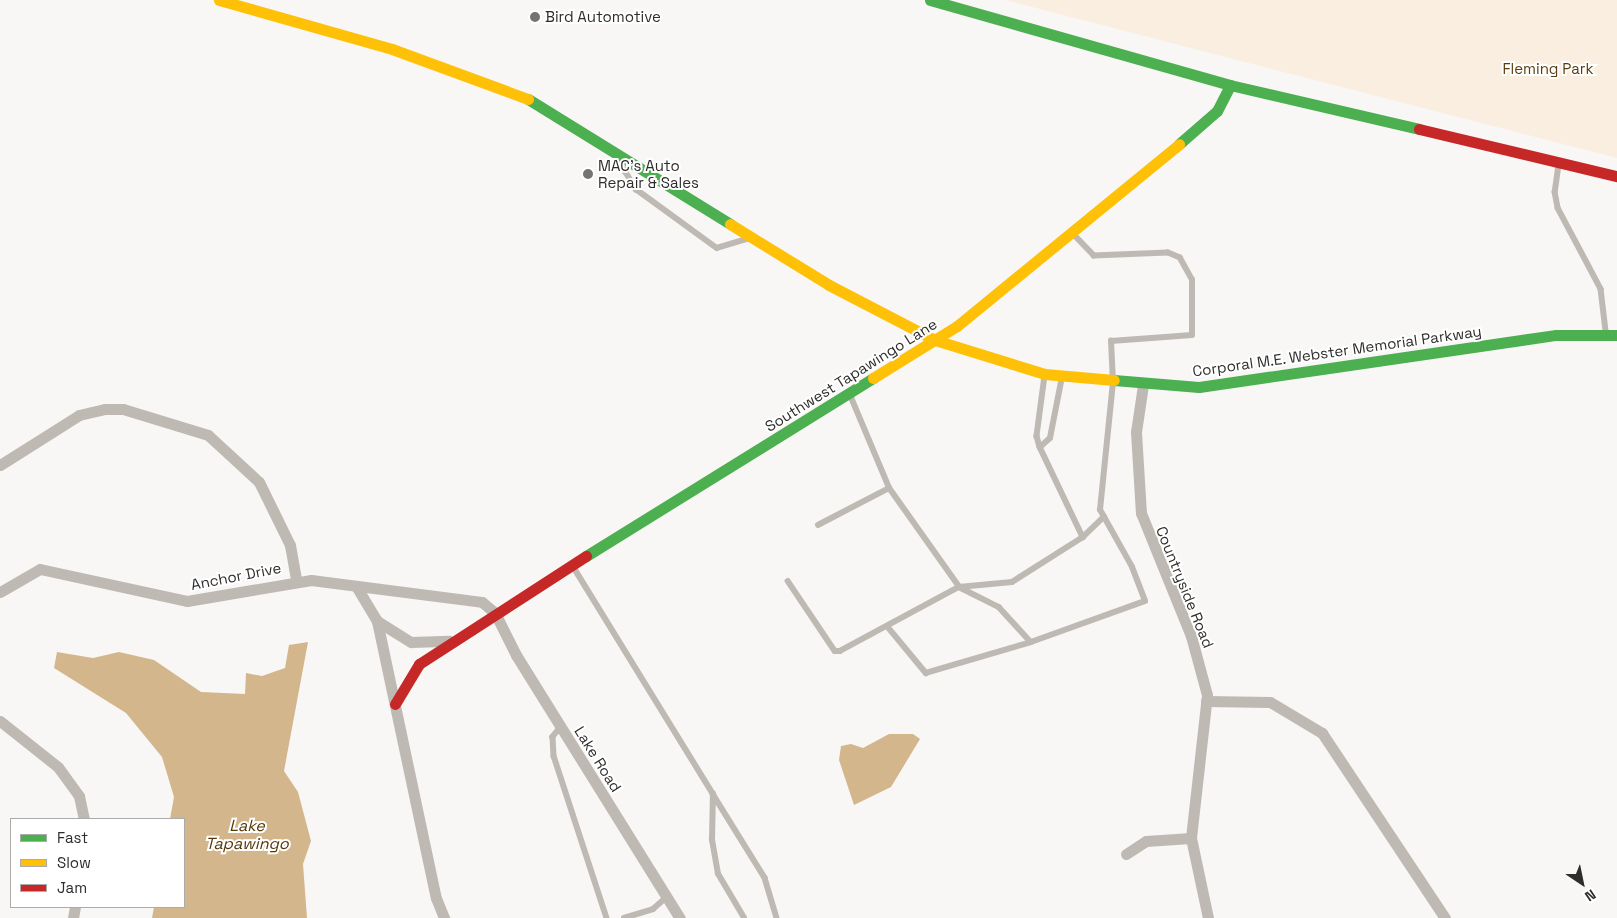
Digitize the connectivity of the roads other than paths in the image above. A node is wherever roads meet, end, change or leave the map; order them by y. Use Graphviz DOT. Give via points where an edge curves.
graph roads {
  1 [pos="219,0"];
  2 [pos="930,0"];
  3 [pos="1230,85"];
  4 [pos="630,162"];
  5 [pos="1560,163"];
  6 [pos="1617,176"];
  7 [pos="1069,230"];
  8 [pos="750,236"];
  9 [pos="1612,335"];
  10 [pos="935,340"];
  11 [pos="1045,374"];
  12 [pos="1062,376"];
  13 [pos="1113,383"];
  14 [pos="1143,385"];
  15 [pos="850,393"];
  16 [pos="1040,447"];
  17 [pos="0,465"];
  18 [pos="889,488"];
  19 [pos="1104,517"];
  20 [pos="818,525"];
  21 [pos="1083,537"];
  22 [pos="573,566"];
  23 [pos="296,580"];
  24 [pos="788,581"];
  25 [pos="356,586"];
  26 [pos="959,587"];
  27 [pos="0,592"];
  28 [pos="495,613"];
  29 [pos="377,621"];
  30 [pos="888,627"];
  31 [pos="449,641"];
  32 [pos="1031,642"];
  33 [pos="1206,700"];
  34 [pos="395,704"];
  35 [pos="0,722"];
  36 [pos="560,727"];
  37 [pos="713,794"];
  38 [pos="84,818"];
  39 [pos="1191,838"];
  40 [pos="1126,854"];
  41 [pos="667,897"];
  42 [pos="444,918"];
  43 [pos="607,918"];
  44 [pos="624,918"];
  45 [pos="680,918"];
  46 [pos="744,918"];
  47 [pos="777,918"];
  48 [pos="1208,918"];
  49 [pos="1445,918"];
  1 -- 4 [label="main road, Corporal M.E. Webster Memorial Parkway" via="392,49 529,99"];
  2 -- 3 [label="main road"];
  3 -- 5 [label="main road"];
  3 -- 7 [label="main road, Southwest Tapawingo Lane" via="1212,116"];
  4 -- 8 [label="main road, Corporal M.E. Webster Memorial Parkway"];
  4 -- 8 [label="lane" via="626,172 636,189 717,248 734,246"];
  5 -- 6 [label="main road"];
  5 -- 9 [label="lane" via="1555,192 1558,208 1605,300"];
  7 -- 10 [label="main road, Southwest Tapawingo Lane"];
  7 -- 13 [label="lane" via="1094,256 1168,253 1188,268 1192,335 1111,340"];
  8 -- 10 [label="main road, Corporal M.E. Webster Memorial Parkway" via="829,285"];
  9 -- 14 [label="main road, Corporal M.E. Webster Memorial Parkway" via="1556,335 1200,387"];
  10 -- 11 [label="main road, Corporal M.E. Webster Memorial Parkway"];
  10 -- 15 [label="main road, Southwest Tapawingo Lane"];
  11 -- 12 [label="main road, Corporal M.E. Webster Memorial Parkway"];
  11 -- 16 [label="lane" via="1037,436"];
  12 -- 13 [label="main road, Corporal M.E. Webster Memorial Parkway"];
  12 -- 16 [label="lane" via="1050,438"];
  13 -- 14 [label="main road, Corporal M.E. Webster Memorial Parkway"];
  13 -- 19 [label="lane" via="1100,510"];
  14 -- 33 [label="street, Countryside Road" via="1136,432 1141,513 1147,537 1191,636"];
  15 -- 18 [label="lane"];
  15 -- 22 [label="main road, Southwest Tapawingo Lane"];
  16 -- 21 [label="lane"];
  17 -- 23 [label="street" via="80,415 123,409 208,435 240,460 277,512"];
  18 -- 20 [label="lane"];
  18 -- 26 [label="lane"];
  19 -- 21 [label="lane"];
  19 -- 32 [label="lane" via="1132,566 1145,601"];
  21 -- 26 [label="lane" via="1012,582"];
  22 -- 28 [label="main road, Southwest Tapawingo Lane"];
  22 -- 37 [label="lane"];
  23 -- 25 [label="street, Anchor Drive"];
  23 -- 27 [label="street, Anchor Drive" via="187,601 40,569"];
  24 -- 30 [label="lane" via="834,651"];
  25 -- 28 [label="street, Anchor Drive" via="482,602"];
  25 -- 29 [label="street"];
  26 -- 30 [label="lane"];
  26 -- 32 [label="lane" via="999,607"];
  28 -- 31 [label="main road, Southwest Tapawingo Lane"];
  28 -- 36 [label="street, Lake Road"];
  29 -- 31 [label="street" via="411,642"];
  29 -- 34 [label="street"];
  30 -- 32 [label="lane" via="926,674"];
  31 -- 34 [label="main road" via="419,664"];
  33 -- 39 [label="street, Countryside Road"];
  33 -- 49 [label="street" via="1248,698 1300,716 1339,753"];
  34 -- 42 [label="street" via="436,898"];
  35 -- 38 [label="street" via="58,767 79,796"];
  36 -- 41 [label="street, Lake Road"];
  36 -- 43 [label="lane" via="553,737 554,756"];
  37 -- 46 [label="lane" via="712,840 718,874"];
  37 -- 47 [label="lane" via="766,878"];
  39 -- 40 [label="street" via="1146,841"];
  39 -- 48 [label="street, Countryside Road"];
  41 -- 44 [label="lane" via="653,909"];
  41 -- 45 [label="street, Lake Road"];
}
